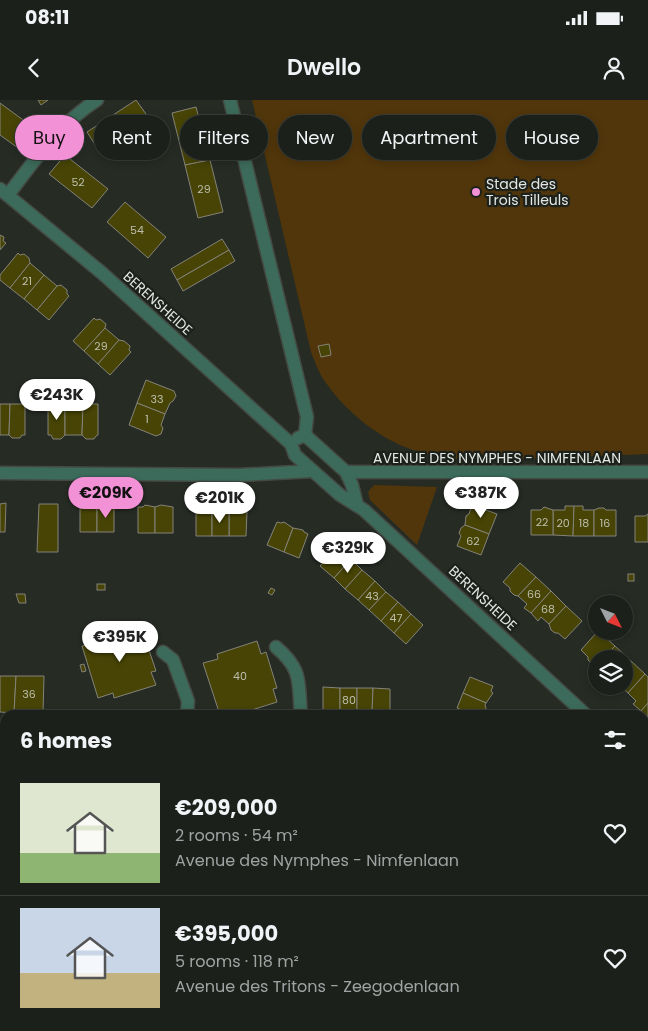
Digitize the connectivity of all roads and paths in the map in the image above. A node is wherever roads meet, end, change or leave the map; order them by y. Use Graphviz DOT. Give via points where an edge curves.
graph roads {
  1 [pos="96,100"];
  2 [pos="230,100"];
  3 [pos="4,192"];
  4 [pos="305,435"];
  5 [pos="291,444"];
  6 [pos="313,471"];
  7 [pos="346,472"];
  8 [pos="648,472"];
  9 [pos="0,473"];
  10 [pos="358,505"];
  11 [pos="276,647"];
  12 [pos="163,652"];
  13 [pos="187,710"];
  14 [pos="301,710"];
  15 [pos="581,710"];
  1 -- 3 [label="street" via="74,117"];
  2 -- 4 [label="street" via="306,417"];
  3 -- 5 [label="street, BERENSHEIDE" via="102,273"];
  4 -- 5 [label="street"];
  4 -- 7 [label="street, BERENSHEIDE"];
  5 -- 6 [label="street, BERENSHEIDE" via="295,455"];
  6 -- 9 [label="street" via="240,475"];
  6 -- 10 [label="street, BERENSHEIDE" via="340,495"];
  7 -- 8 [label="street, AVENUE DES NYMPHES - NIMFENLAAN"];
  7 -- 10 [label="street, BERENSHEIDE"];
  10 -- 15 [label="street, BERENSHEIDE"];
  11 -- 14 [label="street" via="290,658 298,674"];
  12 -- 13 [label="street" via="173,660 188,701"];
}
